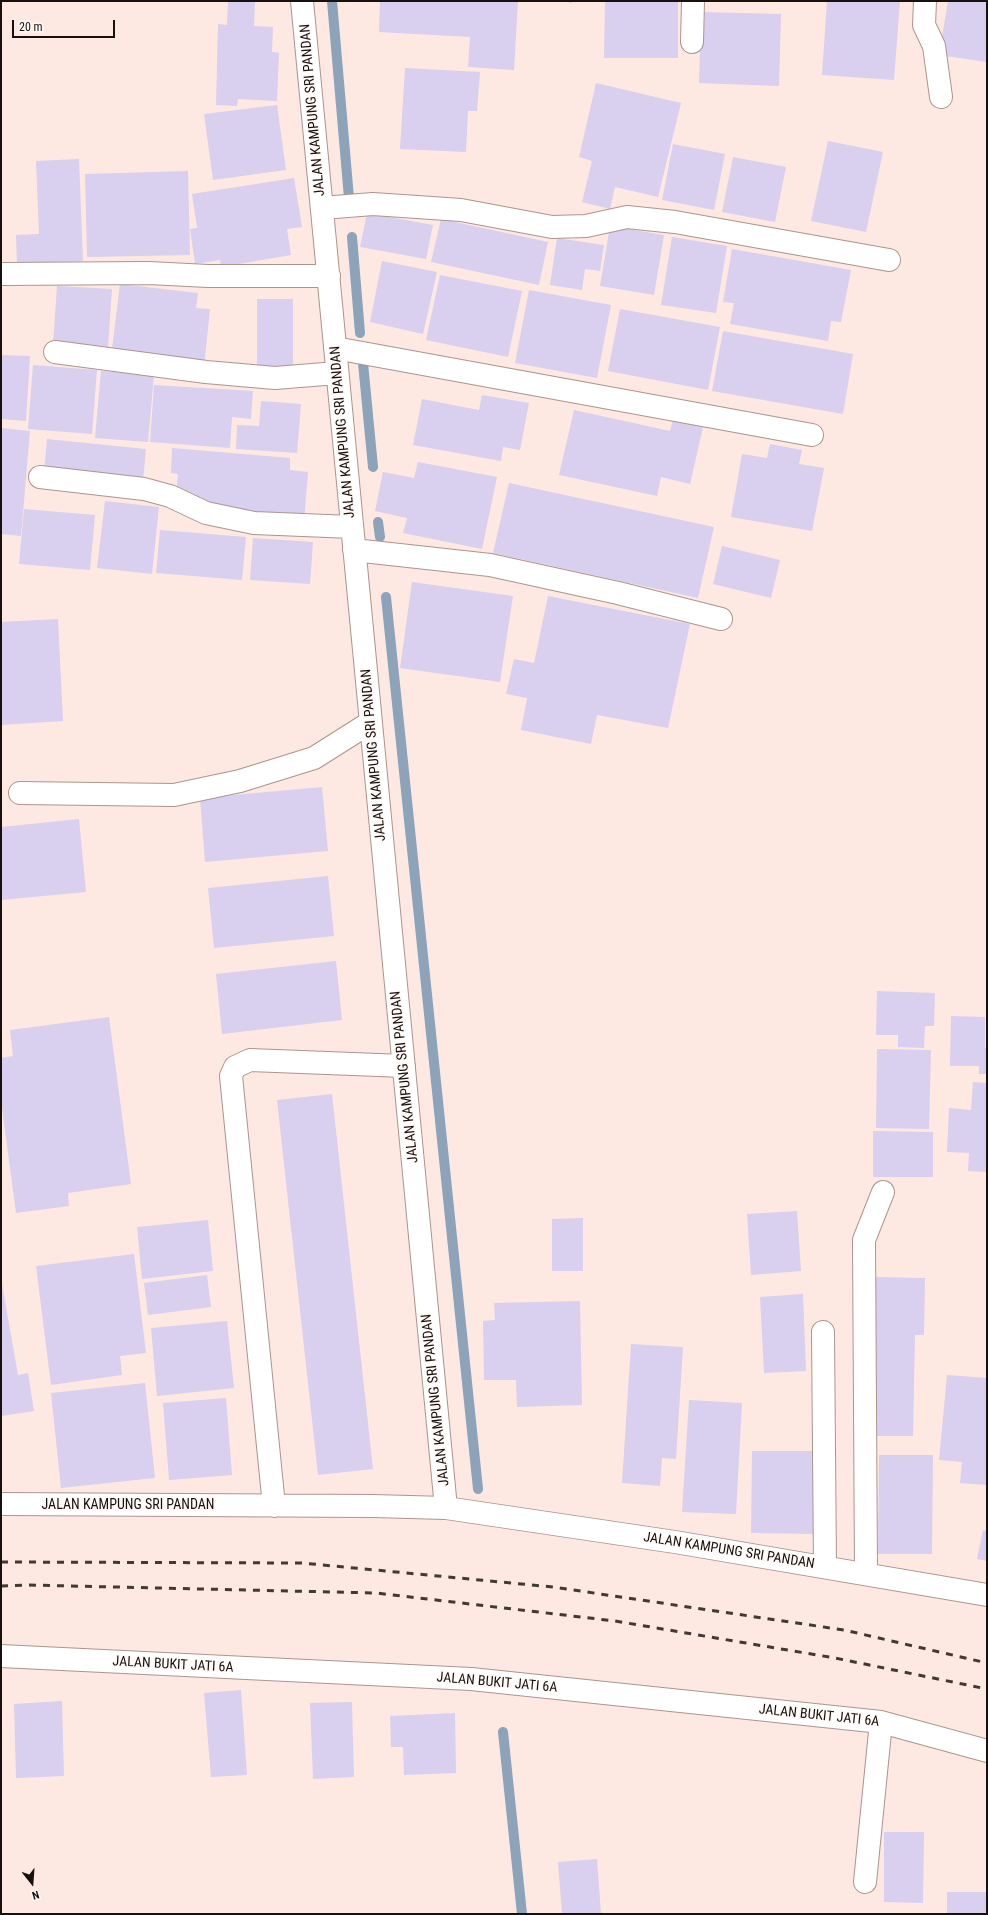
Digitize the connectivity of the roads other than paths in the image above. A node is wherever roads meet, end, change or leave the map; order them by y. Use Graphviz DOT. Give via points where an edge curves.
graph roads {
  1 [pos="302,1"];
  2 [pos="693,1"];
  3 [pos="925,1"];
  4 [pos="692,42"];
  5 [pos="941,97"];
  6 [pos="322,208"];
  7 [pos="889,260"];
  8 [pos="1,274"];
  9 [pos="329,276"];
  10 [pos="335,348"];
  11 [pos="55,352"];
  12 [pos="337,373"];
  13 [pos="812,435"];
  14 [pos="40,477"];
  15 [pos="352,527"];
  16 [pos="354,550"];
  17 [pos="721,619"];
  18 [pos="371,722"];
  19 [pos="20,793"];
  20 [pos="404,1066"];
  21 [pos="883,1192"];
  22 [pos="822,1332"];
  23 [pos="1,1504"];
  24 [pos="274,1506"];
  25 [pos="446,1508"];
  26 [pos="825,1567"];
  27 [pos="866,1574"];
  28 [pos="987,1595"];
  29 [pos="1,1656"];
  30 [pos="881,1722"];
  31 [pos="987,1751"];
  32 [pos="865,1882"];
  1 -- 6 [label="street, JALAN KAMPUNG SRI PANDAN"];
  2 -- 4 [label="street"];
  3 -- 5 [label="street" via="924,25 934,46"];
  6 -- 7 [label="street" via="373,204 453,209 552,227 586,226 627,217 675,222"];
  6 -- 9 [label="street, JALAN KAMPUNG SRI PANDAN"];
  8 -- 9 [label="street"];
  9 -- 10 [label="street, JALAN KAMPUNG SRI PANDAN"];
  10 -- 12 [label="street, JALAN KAMPUNG SRI PANDAN"];
  10 -- 13 [label="street"];
  11 -- 12 [label="street" via="206,372 275,378"];
  12 -- 15 [label="street, JALAN KAMPUNG SRI PANDAN"];
  14 -- 15 [label="street" via="144,489 170,496 206,513 254,523"];
  15 -- 16 [label="street, JALAN KAMPUNG SRI PANDAN"];
  16 -- 17 [label="street" via="490,565"];
  16 -- 18 [label="street, JALAN KAMPUNG SRI PANDAN"];
  18 -- 19 [label="street" via="314,758 240,782 174,795"];
  18 -- 20 [label="street, JALAN KAMPUNG SRI PANDAN"];
  20 -- 24 [label="street" via="250,1060 235,1067 231,1076"];
  20 -- 25 [label="street, JALAN KAMPUNG SRI PANDAN"];
  21 -- 27 [label="street" via="864,1240"];
  22 -- 26 [label="street"];
  23 -- 24 [label="street, JALAN KAMPUNG SRI PANDAN"];
  24 -- 25 [label="street, JALAN KAMPUNG SRI PANDAN"];
  25 -- 26 [label="street, JALAN KAMPUNG SRI PANDAN"];
  26 -- 27 [label="street, JALAN KAMPUNG SRI PANDAN"];
  27 -- 28 [label="street, JALAN KAMPUNG SRI PANDAN"];
  29 -- 30 [label="street, JALAN BUKIT JATI 6A" via="471,1679"];
  30 -- 31 [label="street, JALAN BUKIT JATI 6A"];
  30 -- 32 [label="street"];
}
